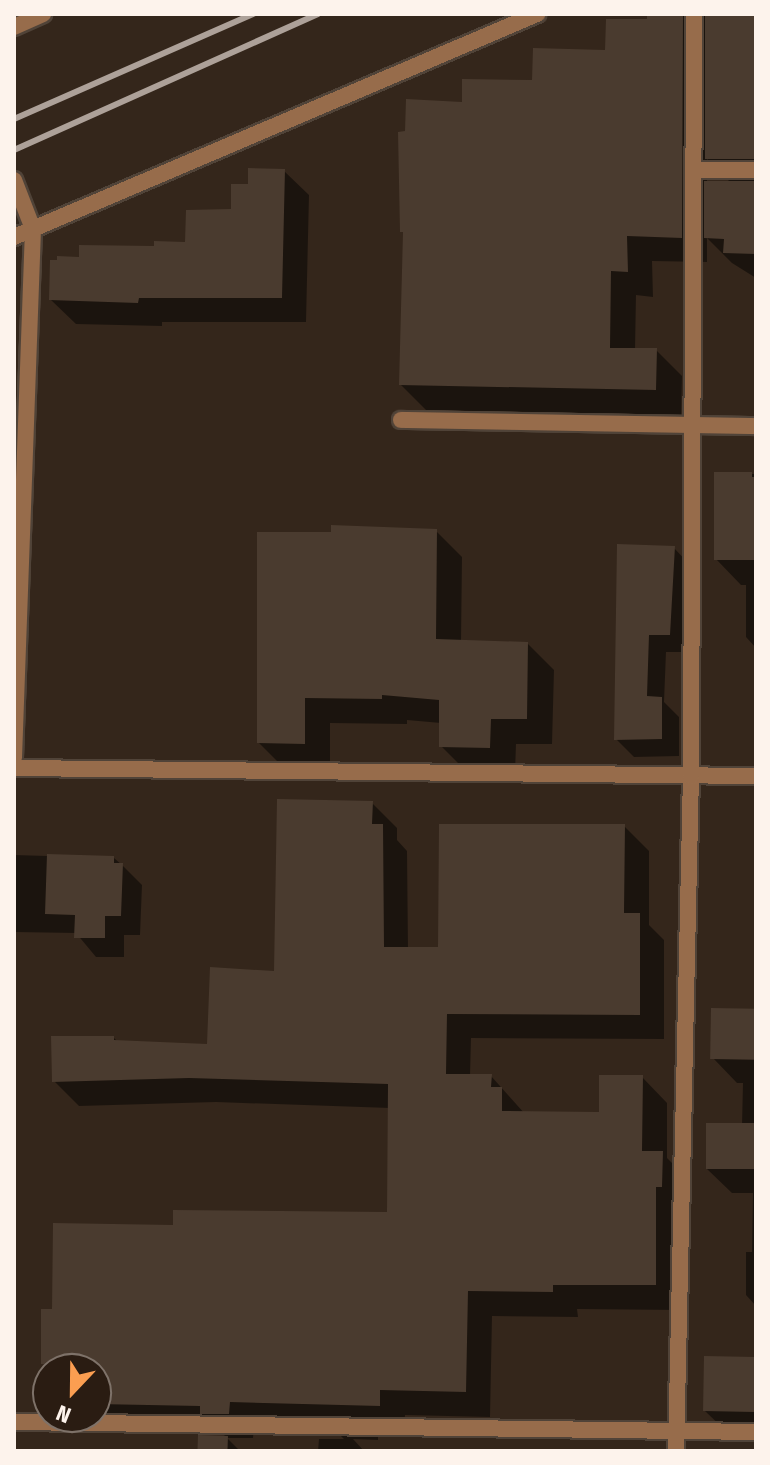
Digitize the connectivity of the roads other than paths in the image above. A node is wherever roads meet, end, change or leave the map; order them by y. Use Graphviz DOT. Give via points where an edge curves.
graph roads {
  1 [pos="43,14"];
  2 [pos="537,14"];
  3 [pos="694,14"];
  4 [pos="14,27"];
  5 [pos="694,170"];
  6 [pos="756,170"];
  7 [pos="14,180"];
  8 [pos="33,229"];
  9 [pos="14,237"];
  10 [pos="401,420"];
  11 [pos="693,425"];
  12 [pos="756,426"];
  13 [pos="14,758"];
  14 [pos="14,768"];
  15 [pos="691,776"];
  16 [pos="756,776"];
  17 [pos="14,1422"];
  18 [pos="677,1430"];
  19 [pos="756,1432"];
  20 [pos="676,1451"];
  1 -- 4 [label="street"];
  2 -- 8 [label="street"];
  3 -- 5 [label="street"];
  5 -- 6 [label="street"];
  5 -- 11 [label="street"];
  7 -- 8 [label="street"];
  8 -- 9 [label="street"];
  8 -- 13 [label="street"];
  10 -- 11 [label="street"];
  11 -- 12 [label="street"];
  11 -- 15 [label="street"];
  14 -- 15 [label="street"];
  15 -- 16 [label="street"];
  15 -- 18 [label="street"];
  17 -- 18 [label="street"];
  18 -- 19 [label="street"];
  18 -- 20 [label="street"];
}
